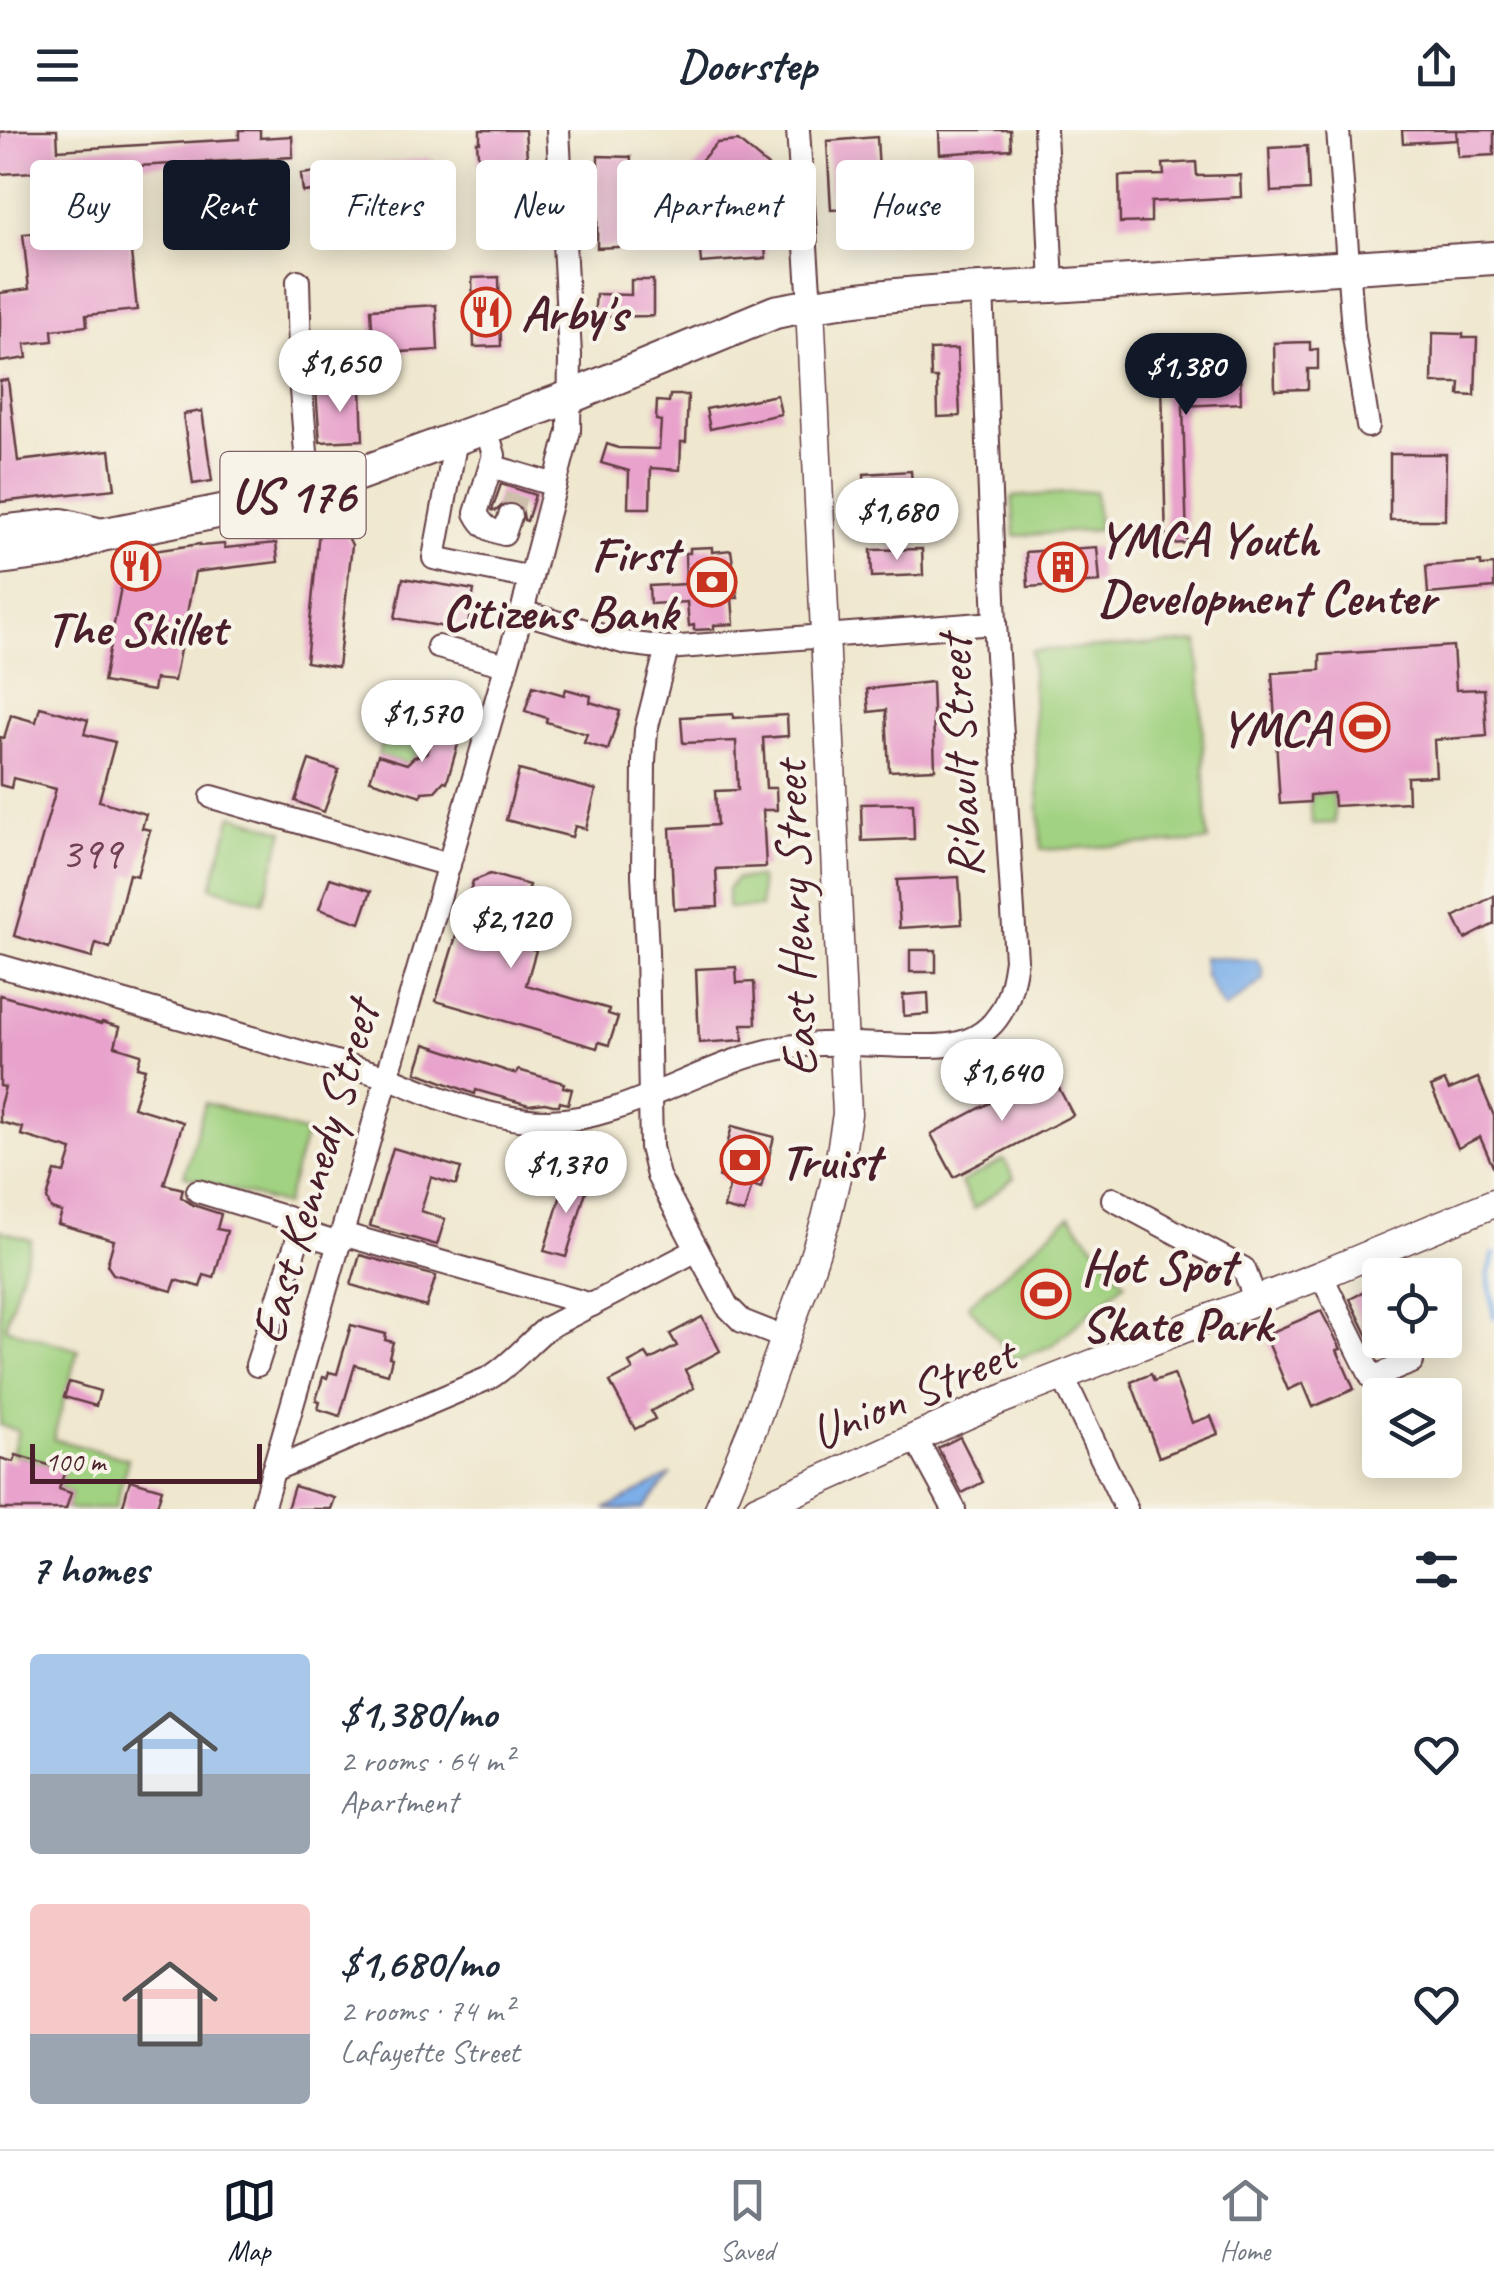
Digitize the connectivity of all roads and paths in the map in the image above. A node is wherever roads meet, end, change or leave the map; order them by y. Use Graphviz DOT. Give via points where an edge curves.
graph roads {
  1 [pos="558,130"];
  2 [pos="798,130"];
  3 [pos="1045,130"];
  4 [pos="1338,130"];
  5 [pos="1494,258"];
  6 [pos="1347,266"];
  7 [pos="298,281"];
  8 [pos="1052,286"];
  9 [pos="982,288"];
  10 [pos="810,305"];
  11 [pos="570,397"];
  12 [pos="1368,426"];
  13 [pos="471,433"];
  14 [pos="490,466"];
  15 [pos="555,485"];
  16 [pos="302,493"];
  17 [pos="510,516"];
  18 [pos="0,532"];
  19 [pos="101,535"];
  20 [pos="0,558"];
  21 [pos="530,578"];
  22 [pos="522,612"];
  23 [pos="995,624"];
  24 [pos="825,636"];
  25 [pos="438,647"];
  26 [pos="666,648"];
  27 [pos="506,665"];
  28 [pos="212,797"];
  29 [pos="449,865"];
  30 [pos="0,966"];
  31 [pos="844,1045"];
  32 [pos="388,1077"];
  33 [pos="651,1094"];
  34 [pos="198,1191"];
  35 [pos="1113,1199"];
  36 [pos="1494,1204"];
  37 [pos="300,1232"];
  38 [pos="340,1239"];
  39 [pos="697,1250"];
  40 [pos="1368,1256"];
  41 [pos="1321,1276"];
  42 [pos="1256,1301"];
  43 [pos="592,1305"];
  44 [pos="785,1338"];
  45 [pos="1362,1358"];
  46 [pos="1362,1358"];
  47 [pos="1410,1358"];
  48 [pos="257,1364"];
  49 [pos="1063,1377"];
  50 [pos="915,1437"];
  51 [pos="272,1470"];
  52 [pos="262,1509"];
  53 [pos="718,1509"];
  54 [pos="756,1509"];
  55 [pos="954,1509"];
  56 [pos="1126,1509"];
  1 -- 11 [label="street, East Kennedy Street"];
  2 -- 10 [label="street"];
  3 -- 8 [label="street"];
  4 -- 6 [label="street"];
  5 -- 6 [label="highway, US 176"];
  6 -- 8 [label="highway, US 176"];
  6 -- 12 [label="street"];
  7 -- 16 [label="street" via="307,465"];
  8 -- 9 [label="highway, US 176"];
  9 -- 10 [label="highway, US 176"];
  9 -- 23 [label="street, Ribault Street"];
  10 -- 11 [label="highway, US 176" via="775,312"];
  10 -- 24 [label="main road, East Henry Street"];
  11 -- 13 [label="highway, US 176"];
  11 -- 15 [label="street, East Kennedy Street"];
  13 -- 14 [label="street" via="494,455"];
  13 -- 16 [label="highway, US 176"];
  13 -- 21 [label="street" via="434,558"];
  14 -- 15 [label="street" via="521,481"];
  14 -- 17 [label="street" via="476,513 481,524 504,534"];
  15 -- 21 [label="street, East Kennedy Street"];
  16 -- 19 [label="highway, US 176"];
  18 -- 19 [label="highway, US 176" via="62,525"];
  19 -- 20 [label="highway, US 176" via="60,550"];
  21 -- 22 [label="street, East Kennedy Street"];
  22 -- 26 [label="street"];
  22 -- 27 [label="street, East Kennedy Street"];
  23 -- 24 [label="street"];
  23 -- 31 [label="street, Ribault Street" via="1016,960 1004,1008 985,1032 952,1046"];
  24 -- 26 [label="street"];
  24 -- 31 [label="main road, East Henry Street"];
  25 -- 27 [label="street"];
  26 -- 33 [label="street" via="644,762"];
  27 -- 29 [label="street, East Kennedy Street"];
  28 -- 29 [label="street"];
  29 -- 32 [label="street, East Kennedy Street"];
  30 -- 32 [label="street"];
  31 -- 33 [label="street" via="760,1052"];
  31 -- 44 [label="main road, East Henry Street" via="847,1114 839,1165"];
  32 -- 33 [label="street" via="441,1100 524,1119 572,1119"];
  32 -- 38 [label="street, East Kennedy Street"];
  33 -- 39 [label="street" via="658,1176"];
  34 -- 37 [label="street" via="287,1218"];
  35 -- 42 [label="street" via="1244,1269"];
  36 -- 40 [label="main road, Union Street"];
  37 -- 38 [label="street"];
  37 -- 48 [label="street"];
  38 -- 43 [label="street"];
  38 -- 51 [label="street, East Kennedy Street"];
  39 -- 43 [label="street"];
  39 -- 44 [label="street" via="734,1314"];
  40 -- 41 [label="main road, Union Street"];
  41 -- 42 [label="main road, Union Street"];
  41 -- 45 [label="street"];
  42 -- 49 [label="main road, Union Street"];
  43 -- 51 [label="street" via="547,1328 489,1378"];
  44 -- 53 [label="main road, East Henry Street"];
  46 -- 47 [label="street" via="1372,1378"];
  49 -- 50 [label="main road, Union Street"];
  49 -- 56 [label="street"];
  50 -- 54 [label="main road, Union Street"];
  50 -- 55 [label="street"];
  51 -- 52 [label="street, East Kennedy Street"];
}
